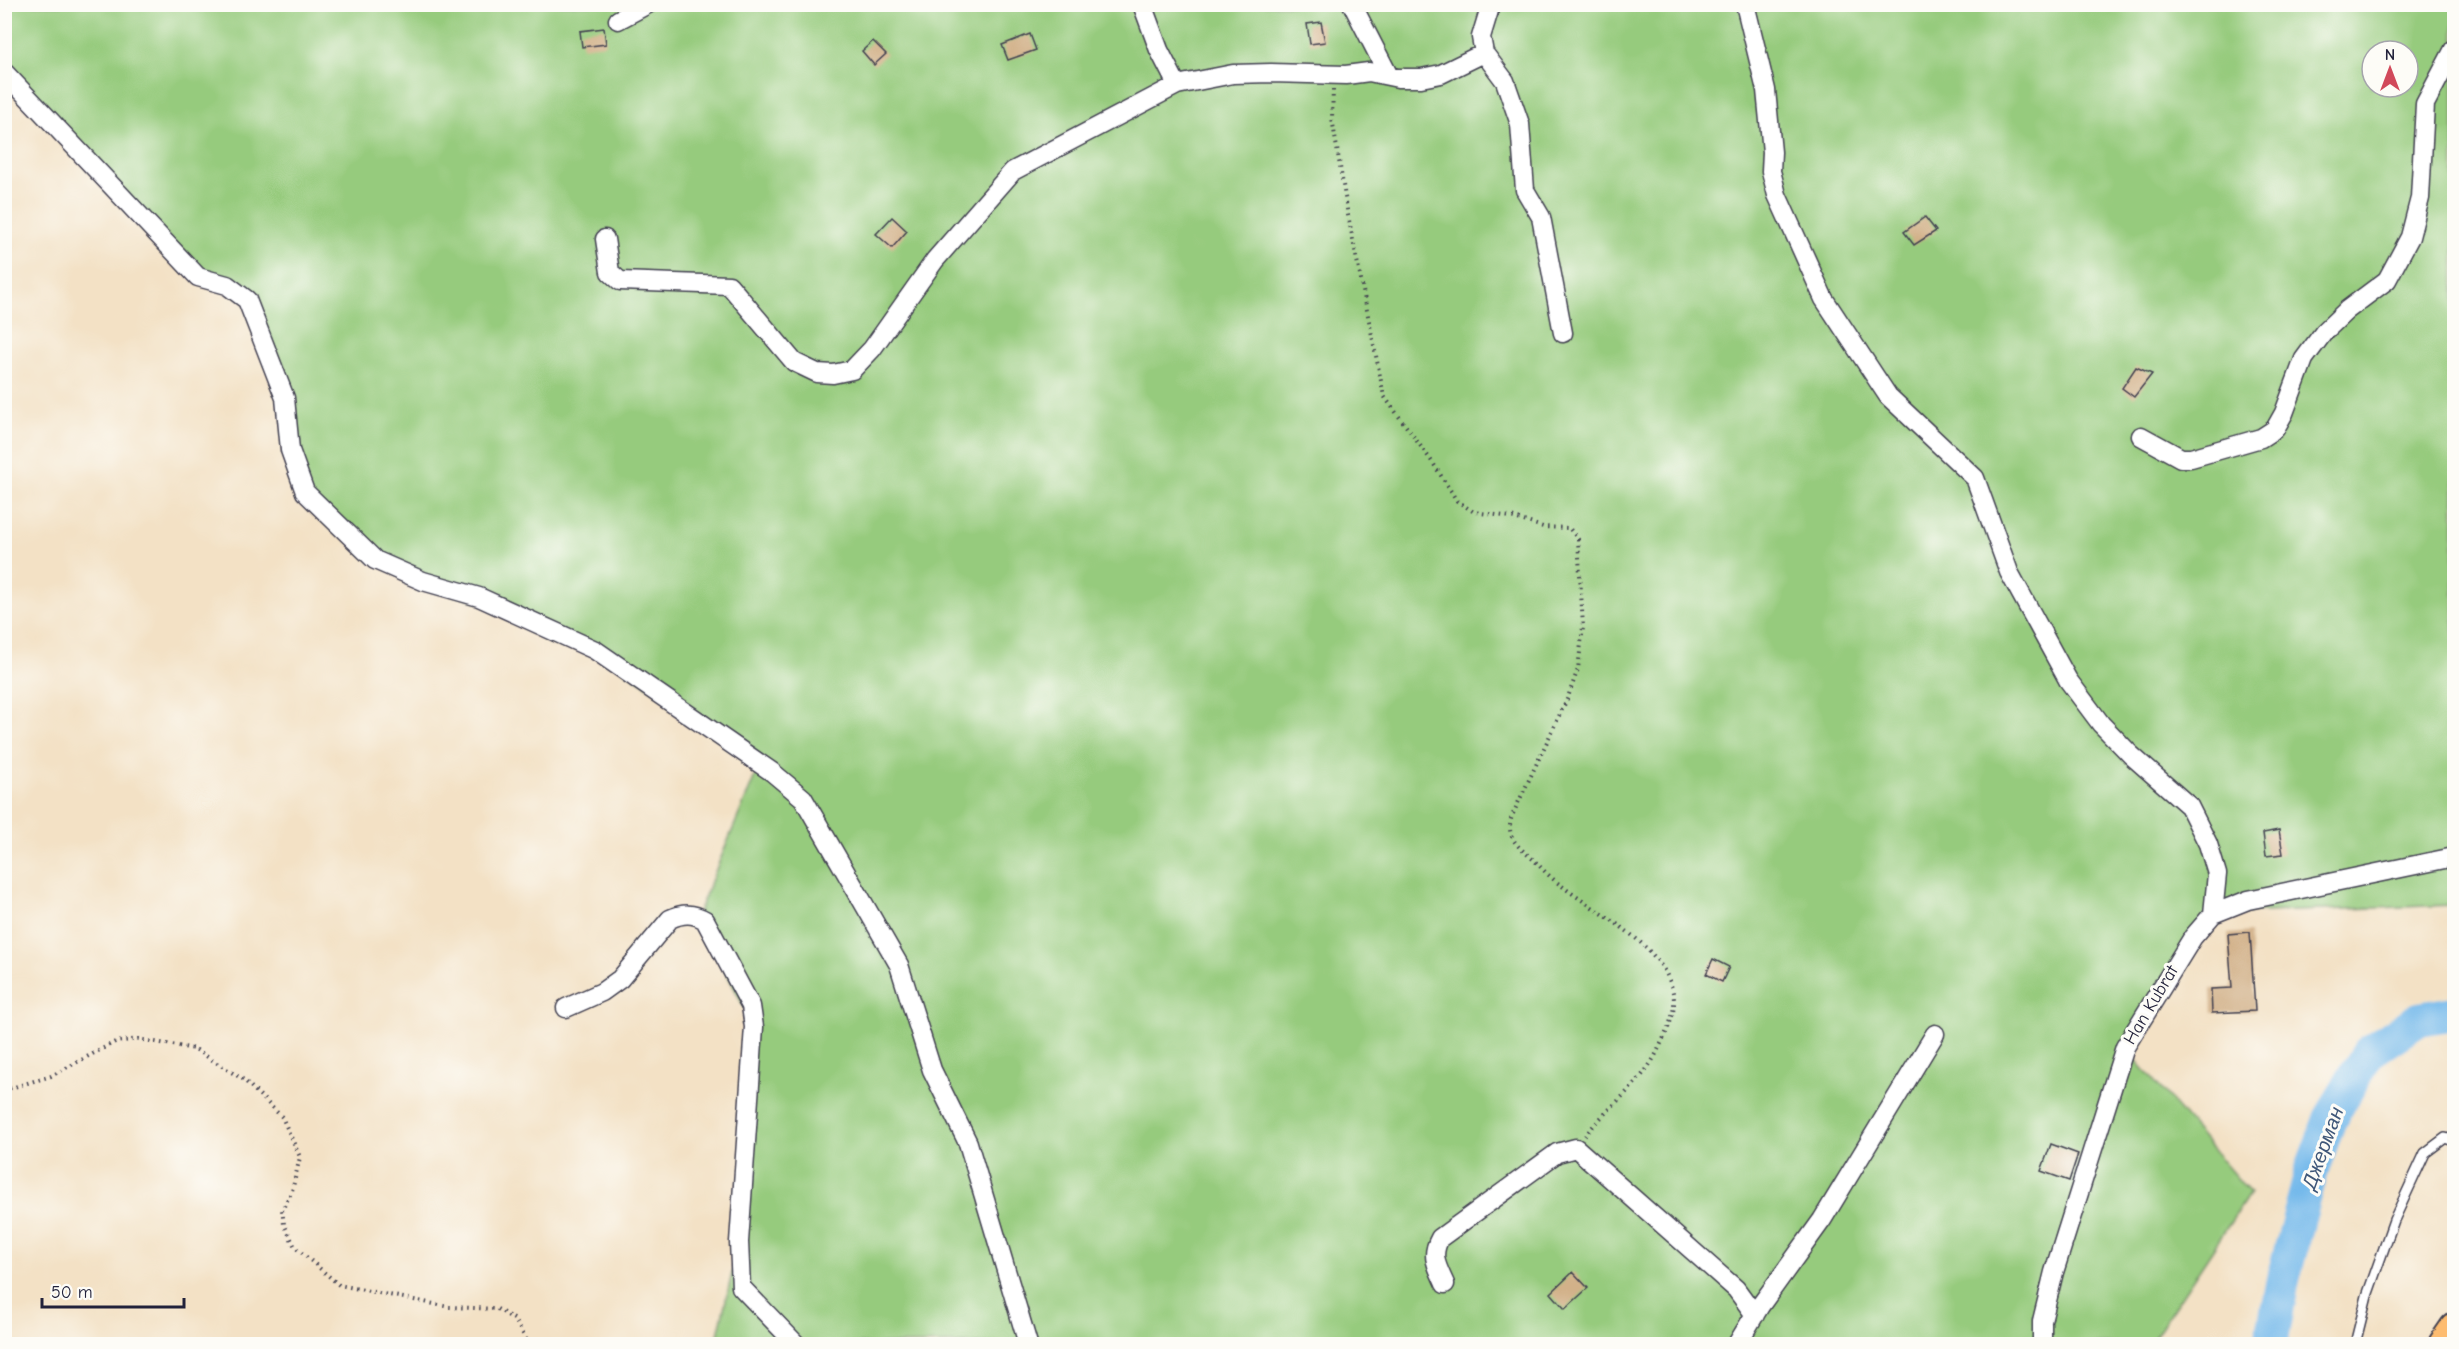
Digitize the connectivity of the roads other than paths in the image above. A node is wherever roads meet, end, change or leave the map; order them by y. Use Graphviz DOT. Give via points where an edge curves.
graph roads {
  1 [pos="648,4"];
  2 [pos="1142,4"];
  3 [pos="1352,4"];
  4 [pos="1491,4"];
  5 [pos="1745,4"];
  6 [pos="618,20"];
  7 [pos="2454,49"];
  8 [pos="1484,53"];
  9 [pos="4,72"];
  10 [pos="1389,76"];
  11 [pos="1177,85"];
  12 [pos="605,239"];
  13 [pos="1563,333"];
  14 [pos="2141,436"];
  15 [pos="2454,857"];
  16 [pos="2213,914"];
  17 [pos="566,1008"];
  18 [pos="1935,1034"];
  19 [pos="2454,1141"];
  20 [pos="1445,1284"];
  21 [pos="1755,1316"];
  22 [pos="2454,1328"];
  23 [pos="796,1344"];
  24 [pos="1028,1344"];
  25 [pos="1737,1344"];
  26 [pos="2042,1344"];
  27 [pos="2355,1344"];
  28 [pos="2443,1344"];
  1 -- 6 [label="street"];
  2 -- 11 [label="street"];
  3 -- 10 [label="street"];
  4 -- 8 [label="street" via="1481,37"];
  5 -- 16 [label="street" via="1766,90 1771,171 1777,195 1824,299 1888,396 1975,478 2009,572 2068,680 2101,724 2189,806 2208,844 2217,874"];
  7 -- 14 [label="street" via="2425,104 2420,198 2410,237 2387,280 2347,310 2304,359 2275,429 2261,438 2191,458 2181,458"];
  8 -- 10 [label="street" via="1441,74 1421,78"];
  8 -- 13 [label="street" via="1505,81 1520,124 1526,190 1541,217"];
  9 -- 24 [label="street" via="198,277 227,285 248,300 285,398 290,450 305,492 375,560 423,581 479,597 595,650 772,772 803,798 899,965 932,1070 968,1143"];
  10 -- 11 [label="street" via="1369,72 1233,74"];
  11 -- 12 [label="street" via="1013,171 935,260 872,349 852,370 817,373 794,362 729,285 620,281 610,272"];
  15 -- 16 [label="street, Han Kubrat" via="2248,900"];
  16 -- 26 [label="street, Han Kubrat" via="2193,938 2127,1042 2054,1272 2042,1321"];
  17 -- 23 [label="street" via="620,979 670,919 681,914 705,920 751,1006 754,1027 739,1242 741,1287"];
  18 -- 21 [label="street" via="1822,1220"];
  19 -- 27 [label="lane" via="2445,1138 2425,1153 2390,1231"];
  20 -- 21 [label="street" via="1433,1260 1440,1238 1557,1153 1576,1148 1736,1289"];
  21 -- 25 [label="street"];
  22 -- 28 [label="main road"];
}
